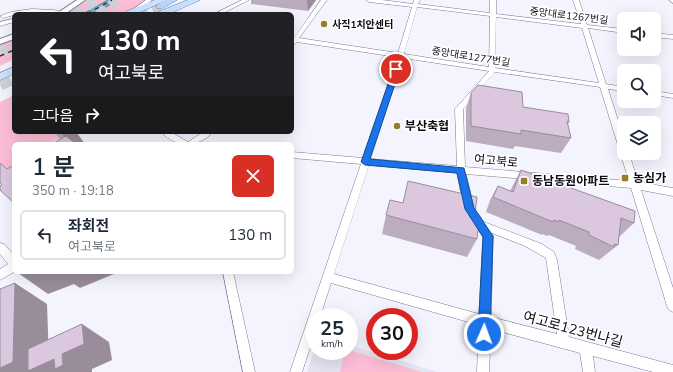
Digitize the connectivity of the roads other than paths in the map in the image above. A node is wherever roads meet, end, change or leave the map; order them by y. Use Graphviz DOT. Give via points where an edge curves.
graph roads {
  1 [pos="82,0"];
  2 [pos="149,0"];
  3 [pos="173,0"];
  4 [pos="185,0"];
  5 [pos="196,0"];
  6 [pos="246,0"];
  7 [pos="324,0"];
  8 [pos="370,0"];
  9 [pos="493,0"];
  10 [pos="576,0"];
  11 [pos="417,3"];
  12 [pos="166,9"];
  13 [pos="21,12"];
  14 [pos="54,12"];
  15 [pos="64,12"];
  16 [pos="132,12"];
  17 [pos="140,12"];
  18 [pos="156,12"];
  19 [pos="221,12"];
  20 [pos="12,14"];
  21 [pos="494,15"];
  22 [pos="2,16"];
  23 [pos="12,21"];
  24 [pos="12,21"];
  25 [pos="0,24"];
  26 [pos="584,26"];
  27 [pos="617,30"];
  28 [pos="661,36"];
  29 [pos="12,37"];
  30 [pos="673,37"];
  31 [pos="294,40"];
  32 [pos="294,41"];
  33 [pos="0,42"];
  34 [pos="401,55"];
  35 [pos="12,66"];
  36 [pos="492,69"];
  37 [pos="0,71"];
  38 [pos="12,71"];
  39 [pos="12,75"];
  40 [pos="0,77"];
  41 [pos="0,81"];
  42 [pos="12,81"];
  43 [pos="0,86"];
  44 [pos="603,86"];
  45 [pos="617,88"];
  46 [pos="661,94"];
  47 [pos="673,96"];
  48 [pos="168,134"];
  49 [pos="205,134"];
  50 [pos="182,142"];
  51 [pos="194,142"];
  52 [pos="294,155"];
  53 [pos="365,162"];
  54 [pos="461,170"];
  55 [pos="634,185"];
  56 [pos="673,192"];
  57 [pos="480,225"];
  58 [pos="0,247"];
  59 [pos="12,261"];
  60 [pos="12,267"];
  61 [pos="228,274"];
  62 [pos="0,276"];
  63 [pos="327,277"];
  64 [pos="672,299"];
  65 [pos="484,321"];
  66 [pos="564,342"];
  67 [pos="586,348"];
  68 [pos="641,367"];
  69 [pos="673,371"];
  70 [pos="249,372"];
  71 [pos="296,372"];
  72 [pos="483,372"];
  73 [pos="589,372"];
  1 -- 15 [label="street"];
  2 -- 16 [label="street"];
  3 -- 12 [label="highway"];
  4 -- 18 [label="main road"];
  5 -- 12 [label="main road"];
  6 -- 19 [label="street"];
  7 -- 31 [label="street"];
  8 -- 11 [label="street, 중앙대로1267번길"];
  9 -- 21 [label="street"];
  10 -- 26 [label="street"];
  11 -- 21 [label="street, 중앙대로1267번길"];
  11 -- 34 [label="street"];
  12 -- 17 [label="main road"];
  13 -- 14 [label="street"];
  20 -- 22 [label="street"];
  21 -- 26 [label="street, 중앙대로1267번길"];
  21 -- 36 [label="street"];
  22 -- 23 [label="street"];
  24 -- 25 [label="street"];
  26 -- 27 [label="street, 중앙대로1267번길"];
  26 -- 44 [label="street"];
  28 -- 30 [label="street"];
  29 -- 33 [label="street"];
  32 -- 34 [label="street, 중앙대로1277번길"];
  34 -- 36 [label="street, 중앙대로1277번길"];
  34 -- 53 [label="street"];
  35 -- 37 [label="main road"];
  36 -- 44 [label="street, 중앙대로1277번길"];
  36 -- 54 [label="street" via="459,109"];
  38 -- 40 [label="main road"];
  39 -- 41 [label="main road"];
  42 -- 43 [label="main road"];
  44 -- 45 [label="street, 중앙대로1277번길"];
  44 -- 55 [label="street"];
  46 -- 47 [label="street"];
  48 -- 50 [label="street"];
  49 -- 51 [label="street"];
  52 -- 53 [label="street, 여고북로"];
  53 -- 54 [label="street, 여고북로"];
  53 -- 63 [label="street"];
  54 -- 55 [label="street, 여고북로"];
  54 -- 57 [label="street" via="469,209"];
  55 -- 56 [label="street, 여고북로"];
  55 -- 64 [label="street"];
  57 -- 65 [label="street" via="488,236"];
  57 -- 66 [label="street" via="550,255"];
  58 -- 59 [label="street"];
  60 -- 62 [label="street"];
  61 -- 70 [label="street"];
  63 -- 65 [label="street, 여고로123번나길"];
  63 -- 71 [label="street"];
  65 -- 66 [label="street, 여고로123번나길"];
  65 -- 72 [label="street"];
  66 -- 67 [label="street, 여고로123번나길"];
  67 -- 68 [label="street, 여고로123번나길"];
  67 -- 73 [label="street"];
  68 -- 69 [label="street, 여고로123번나길"];
}
